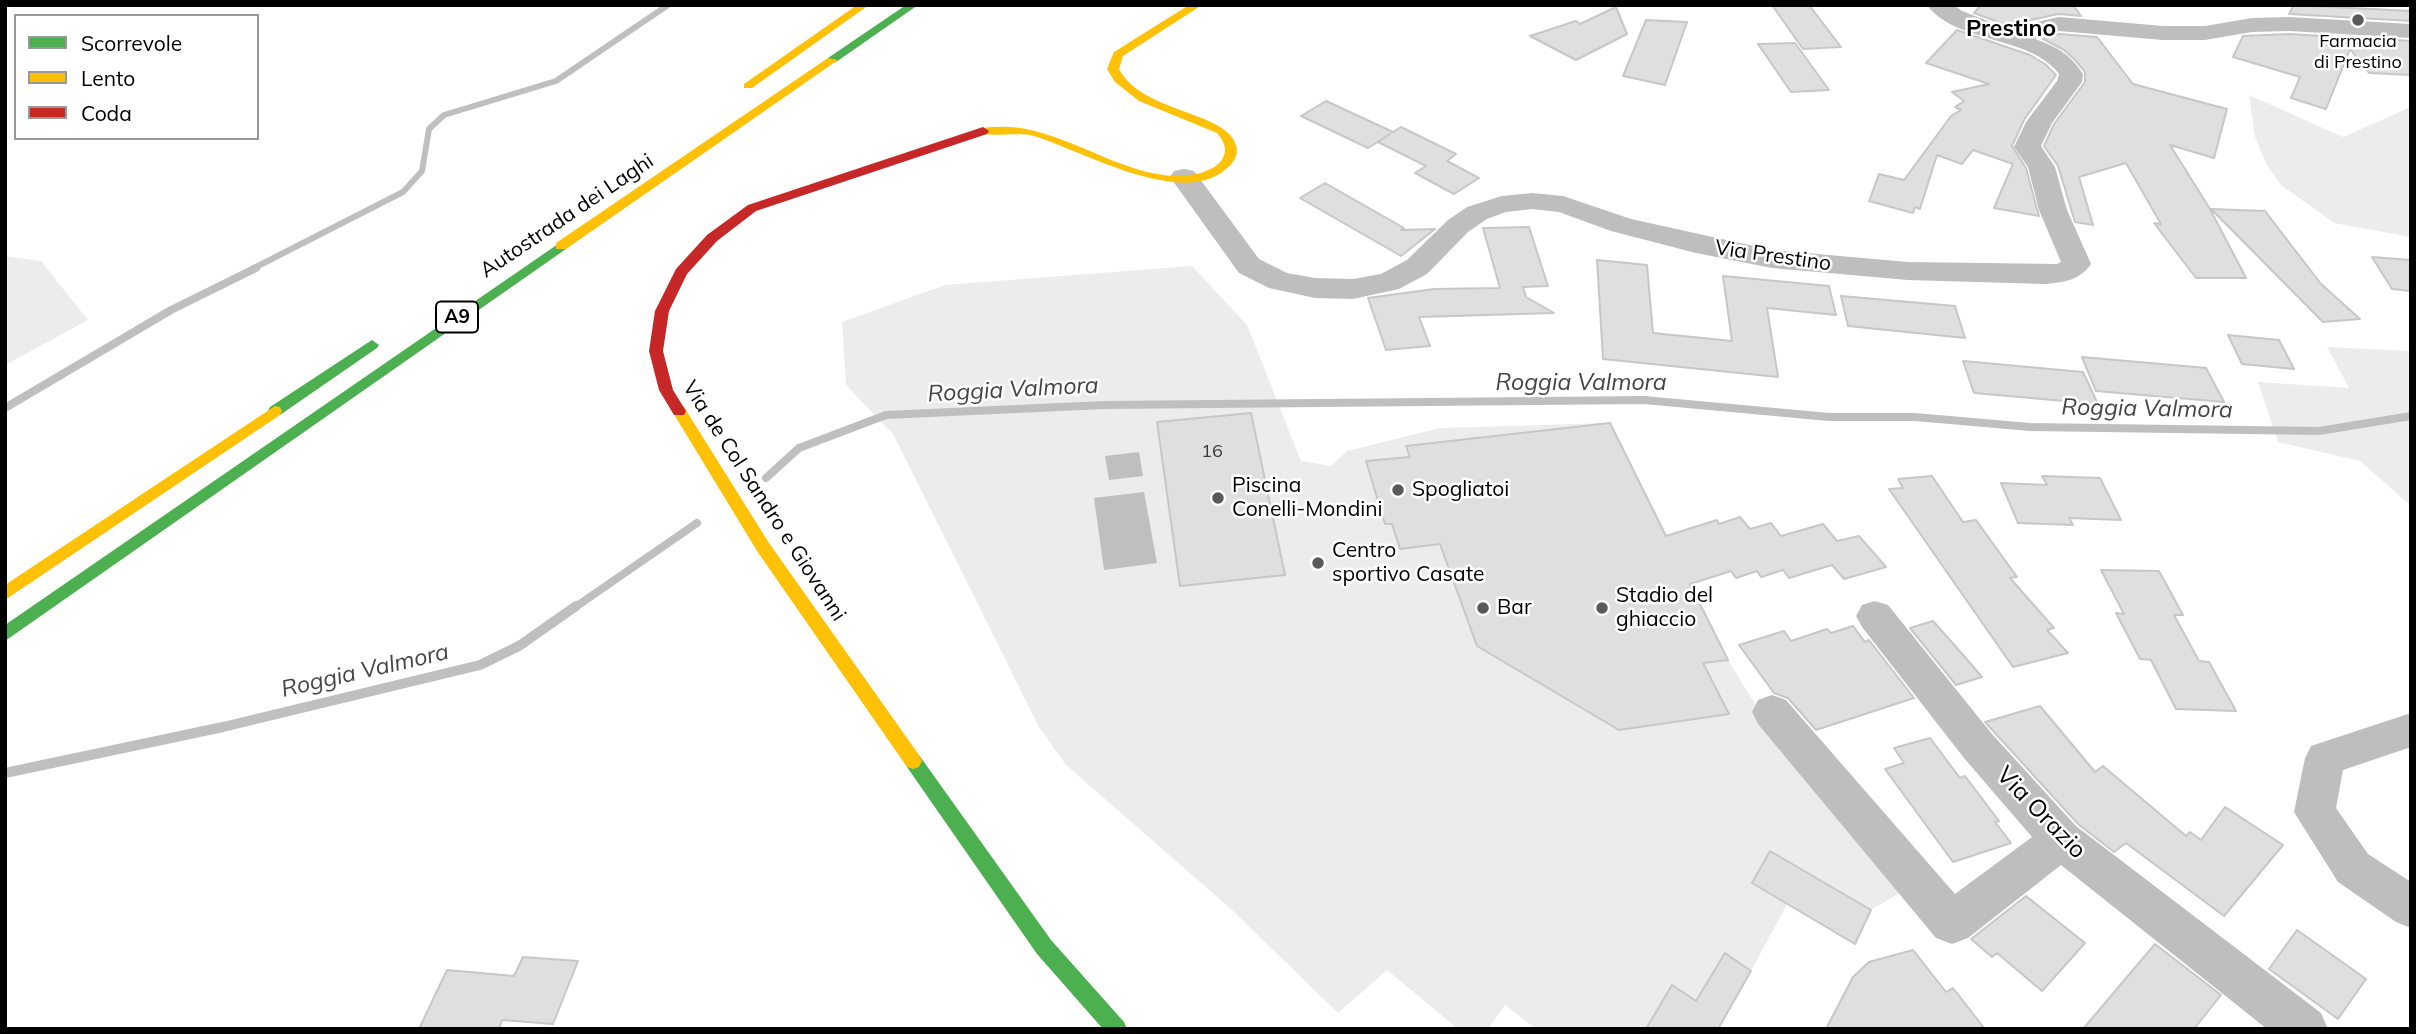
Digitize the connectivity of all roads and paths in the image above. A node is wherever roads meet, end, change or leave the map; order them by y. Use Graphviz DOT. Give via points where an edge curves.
graph roads {
  1 [pos="864,5"];
  2 [pos="914,5"];
  3 [pos="1197,5"];
  4 [pos="1939,5"];
  5 [pos="2271,5"];
  6 [pos="2344,27"];
  7 [pos="2411,31"];
  8 [pos="2017,38"];
  9 [pos="730,99"];
  10 [pos="1184,177"];
  11 [pos="385,336"];
  12 [pos="5,594"];
  13 [pos="1875,616"];
  14 [pos="5,634"];
  15 [pos="1772,712"];
  16 [pos="2411,730"];
  17 [pos="2061,840"];
  18 [pos="2411,907"];
  19 [pos="1117,1029"];
  20 [pos="2305,1029"];
  1 -- 9 [label="main road"];
  2 -- 14 [label="main road, Autostrada dei Laghi / A9" via="494,291"];
  3 -- 10 [label="main road, Via de Col Sandro e Giovanni" via="1118,54 1113,64 1122,85 1227,135 1232,154 1226,163 1203,176"];
  4 -- 8 [label="street, Via Prestino" via="1954,16"];
  5 -- 6 [label="street"];
  6 -- 7 [label="street"];
  6 -- 8 [label="street" via="2252,25 2205,33 2163,33 2059,24"];
  8 -- 10 [label="street, Via Prestino" via="2052,54 2071,74 2027,146 2041,161 2050,202 2076,264 2064,273 1908,271 1772,259 1621,225 1563,204 1532,201 1477,213 1417,267 1389,282 1353,289 1315,288 1279,281 1249,266"];
  10 -- 19 [label="main road, Via de Col Sandro e Giovanni" via="1154,176 1037,133 1007,129 976,132 752,208 712,238 681,272 662,310 656,351 666,390 763,547 1044,947"];
  11 -- 12 [label="main road"];
  13 -- 17 [label="street, Via Orazio" via="1978,746"];
  15 -- 17 [label="street" via="1952,923"];
  16 -- 18 [label="street" via="2325,758 2315,812 2353,868"];
  17 -- 20 [label="street, Via Orazio"];
}
